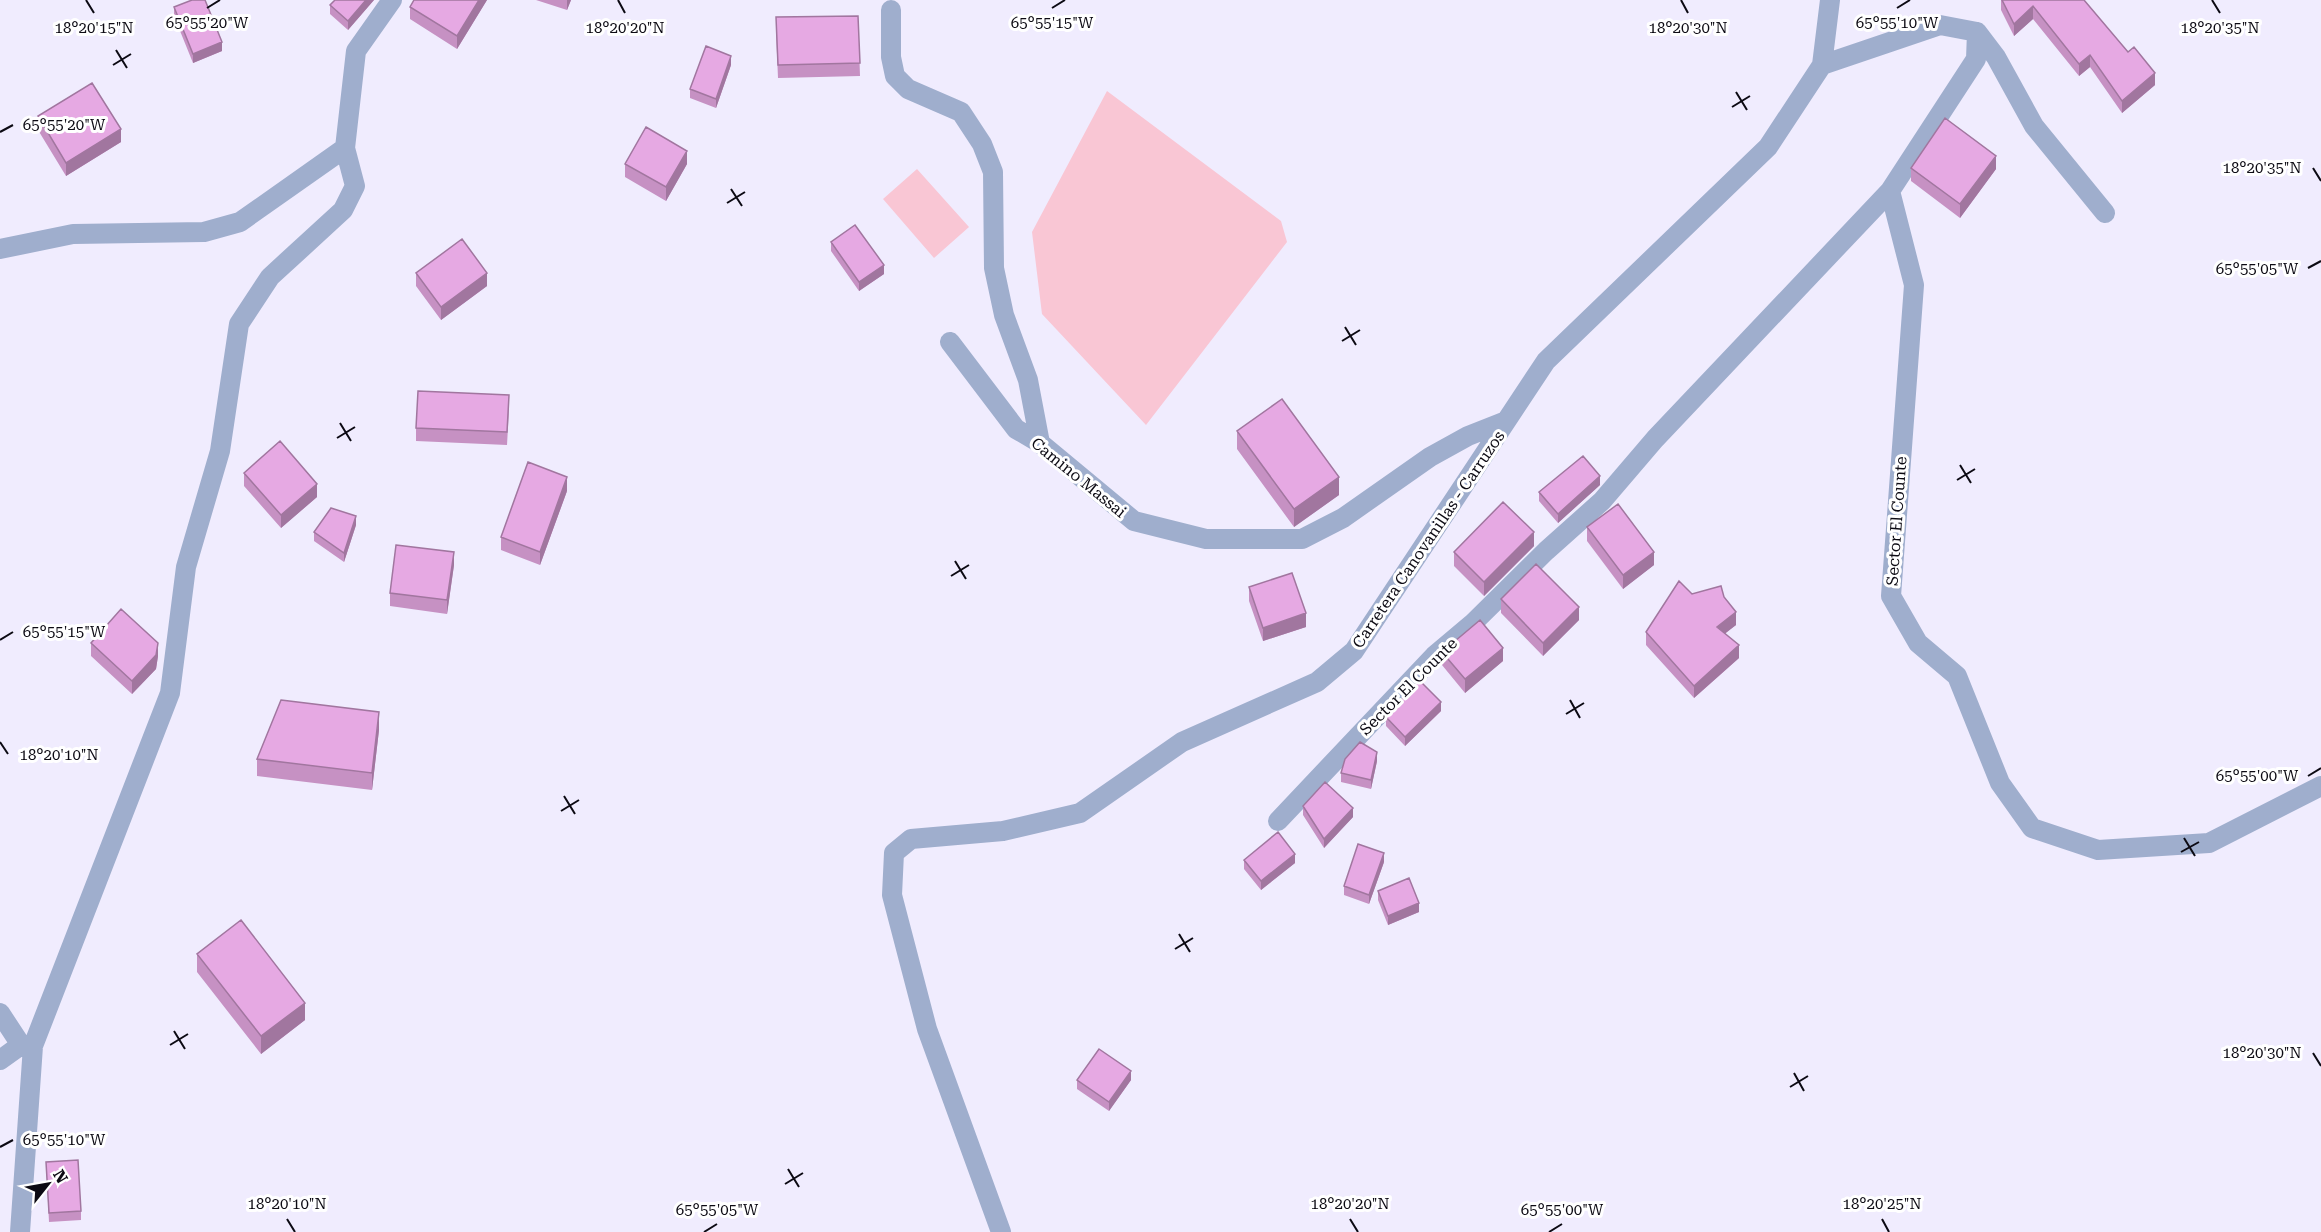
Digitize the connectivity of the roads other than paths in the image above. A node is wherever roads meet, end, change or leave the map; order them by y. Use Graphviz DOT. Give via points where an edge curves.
graph roads {
  1 [pos="392,0"];
  2 [pos="1830,0"];
  3 [pos="891,10"];
  4 [pos="1977,32"];
  5 [pos="1822,65"];
  6 [pos="345,148"];
  7 [pos="1890,191"];
  8 [pos="2105,213"];
  9 [pos="0,249"];
  10 [pos="950,342"];
  11 [pos="1506,421"];
  12 [pos="1040,443"];
  13 [pos="2321,786"];
  14 [pos="1278,821"];
  15 [pos="0,1013"];
  16 [pos="27,1045"];
  17 [pos="0,1060"];
  18 [pos="20,1232"];
  19 [pos="1001,1232"];
  1 -- 6 [label="street" via="356,51"];
  2 -- 5 [label="street, Carretera Canovanillas - Carruzos"];
  3 -- 12 [label="street" via="895,76 908,89 961,112 982,144 993,172 994,268 1004,315 1028,380"];
  4 -- 5 [label="street" via="1940,25"];
  4 -- 7 [label="street, Sector El Counte" via="1976,59"];
  4 -- 8 [label="street" via="1996,57 2034,126"];
  5 -- 11 [label="street, Carretera Canovanillas - Carruzos" via="1768,147 1546,360"];
  6 -- 9 [label="street" via="240,222 204,232 73,234"];
  6 -- 16 [label="street" via="355,186 343,210 270,277 239,324 220,451 186,567 170,693"];
  7 -- 13 [label="street, Sector El Counte" via="1914,285 1891,596 1918,643 1957,676 2000,783 2032,828 2098,850 2209,843"];
  7 -- 14 [label="street, Sector El Counte" via="1602,501 1434,656"];
  10 -- 12 [label="street, Camino Massai" via="1016,429"];
  11 -- 12 [label="street, Camino Massai" via="1430,457 1343,518 1302,539 1206,539 1134,521"];
  11 -- 19 [label="street, Carretera Canovanillas - Carruzos" via="1354,651 1317,682 1182,742 1080,813 1003,831 911,839 894,853 892,895 927,1029"];
  15 -- 16 [label="street"];
  16 -- 17 [label="street"];
  16 -- 18 [label="street"];
}
